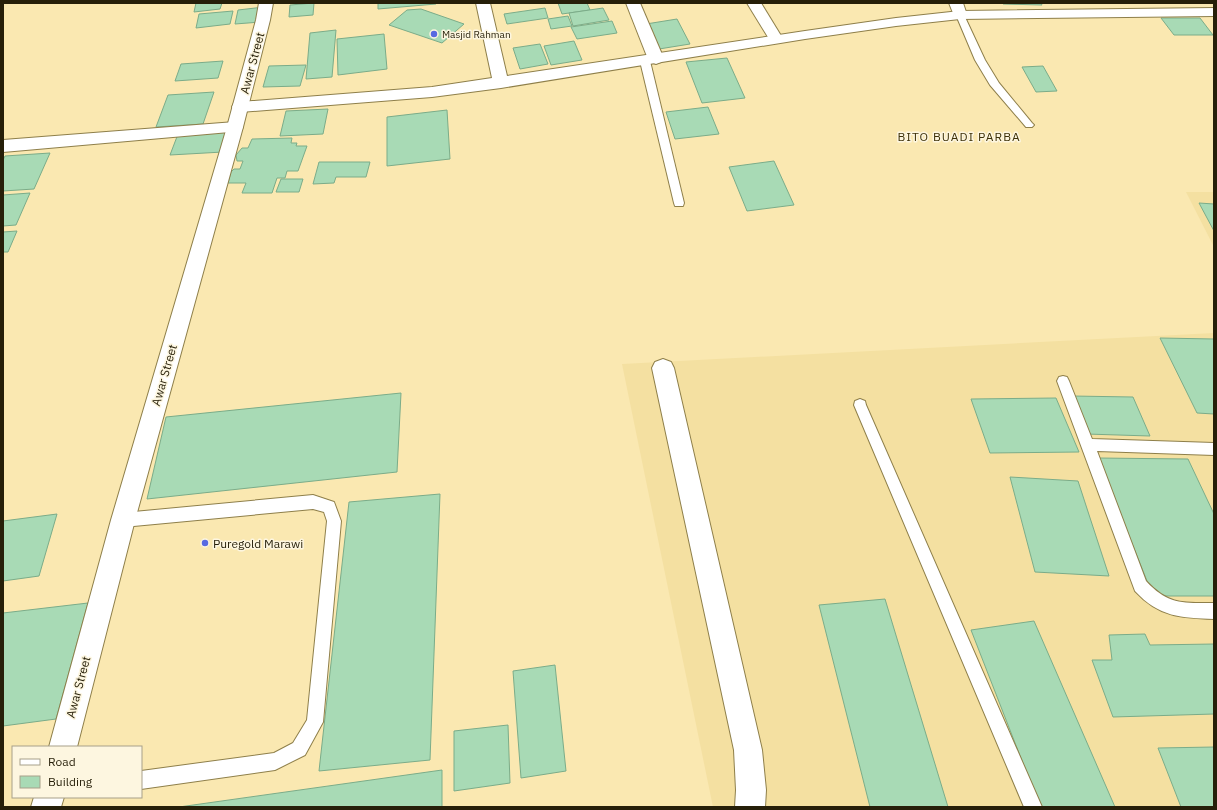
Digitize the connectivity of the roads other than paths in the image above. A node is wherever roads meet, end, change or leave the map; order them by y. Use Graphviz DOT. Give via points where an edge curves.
graph roads {
  1 [pos="266,3"];
  2 [pos="483,3"];
  3 [pos="633,3"];
  4 [pos="754,3"];
  5 [pos="958,9"];
  6 [pos="1214,12"];
  7 [pos="776,39"];
  8 [pos="651,60"];
  9 [pos="501,83"];
  10 [pos="238,117"];
  11 [pos="1028,125"];
  12 [pos="3,146"];
  13 [pos="679,202"];
  14 [pos="663,368"];
  15 [pos="1064,381"];
  16 [pos="860,405"];
  17 [pos="1088,445"];
  18 [pos="1214,450"];
  19 [pos="123,520"];
  20 [pos="1214,611"];
  21 [pos="62,746"];
  22 [pos="142,780"];
  23 [pos="750,807"];
  24 [pos="1033,807"];
  1 -- 10 [label="street, Awar Street"];
  2 -- 9 [label="street"];
  3 -- 8 [label="street"];
  4 -- 7 [label="street"];
  5 -- 6 [label="street"];
  5 -- 7 [label="street" via="896,22"];
  5 -- 11 [label="lane" via="994,85"];
  7 -- 8 [label="street"];
  8 -- 9 [label="street"];
  8 -- 13 [label="lane"];
  9 -- 10 [label="street"];
  10 -- 12 [label="street"];
  10 -- 19 [label="street, Awar Street"];
  14 -- 23 [label="street" via="748,750"];
  15 -- 17 [label="lane"];
  16 -- 24 [label="lane"];
  17 -- 18 [label="lane"];
  17 -- 20 [label="lane" via="1140,586 1149,597 1163,606 1180,610"];
  19 -- 21 [label="street, Awar Street"];
  19 -- 22 [label="lane" via="313,502 329,507 334,521 315,722 299,750 275,761"];
}
